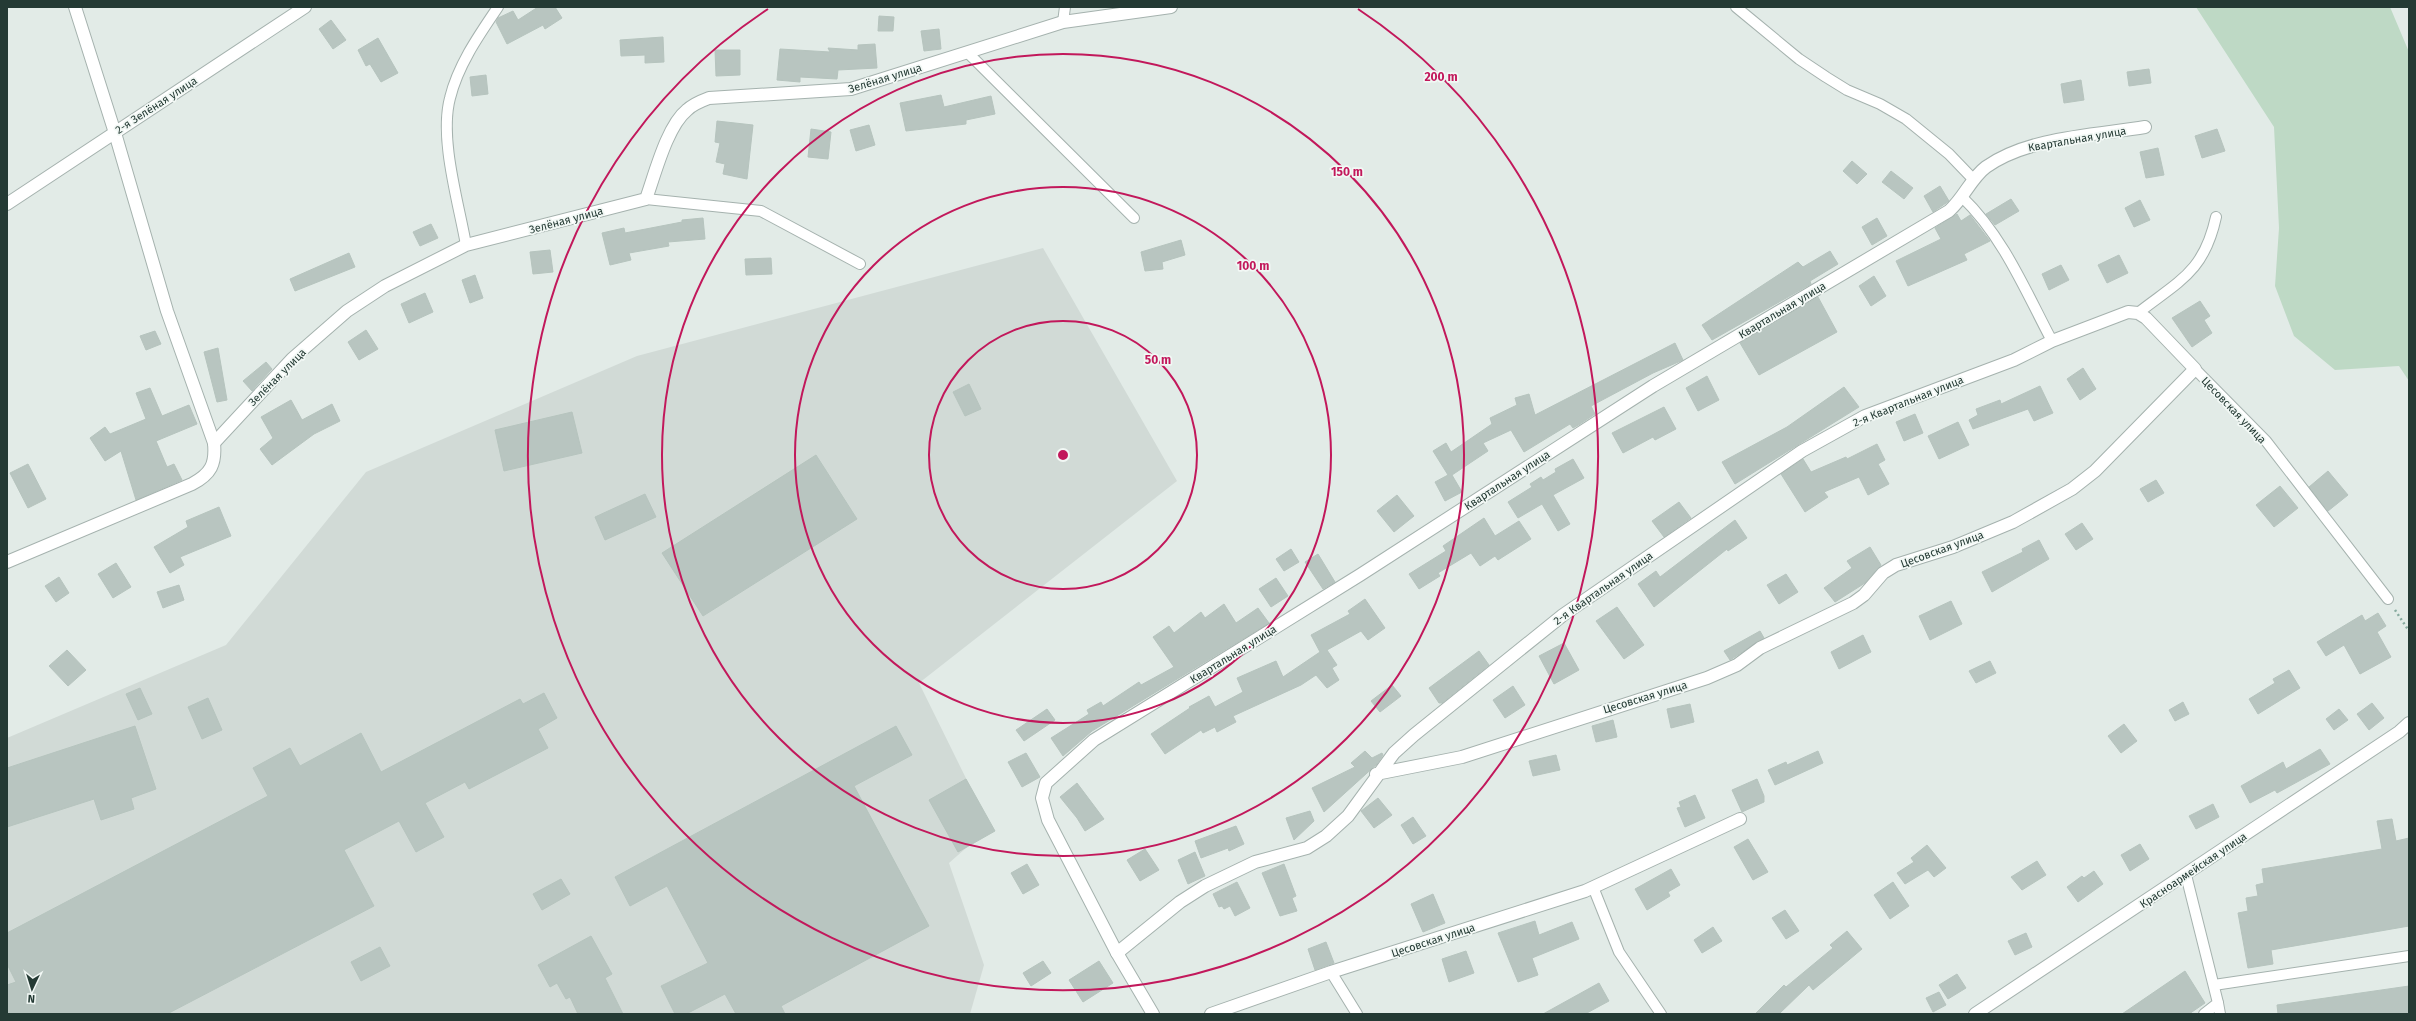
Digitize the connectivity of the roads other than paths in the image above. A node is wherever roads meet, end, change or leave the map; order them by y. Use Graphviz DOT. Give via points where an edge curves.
graph roads {
  1 [pos="75,7"];
  2 [pos="306,7"];
  3 [pos="498,7"];
  4 [pos="1065,7"];
  5 [pos="1170,7"];
  6 [pos="1736,7"];
  7 [pos="1063,22"];
  8 [pos="967,52"];
  9 [pos="2145,127"];
  10 [pos="115,132"];
  11 [pos="1974,180"];
  12 [pos="1962,197"];
  13 [pos="646,199"];
  14 [pos="7,204"];
  15 [pos="2216,217"];
  16 [pos="1134,218"];
  17 [pos="466,246"];
  18 [pos="860,264"];
  19 [pos="2138,313"];
  20 [pos="2052,341"];
  21 [pos="2195,369"];
  22 [pos="214,443"];
  23 [pos="7,562"];
  24 [pos="2388,599"];
  25 [pos="2409,723"];
  26 [pos="1376,774"];
  27 [pos="1740,819"];
  28 [pos="2186,875"];
  29 [pos="1593,887"];
  30 [pos="1117,953"];
  31 [pos="2409,956"];
  32 [pos="1331,972"];
  33 [pos="2214,985"];
  34 [pos="2218,1003"];
  35 [pos="1153,1014"];
  36 [pos="1211,1014"];
  37 [pos="1357,1014"];
  38 [pos="1661,1014"];
  39 [pos="1975,1014"];
  40 [pos="2204,1014"];
  41 [pos="2220,1014"];
  1 -- 10 [label="street"];
  2 -- 10 [label="street, 2-я Зелёная улица"];
  3 -- 17 [label="lane" via="458,74 447,112 450,160"];
  4 -- 7 [label="lane"];
  5 -- 7 [label="street, Зелёная улица"];
  6 -- 11 [label="lane" via="1799,59 1826,77 1906,119 1949,154"];
  7 -- 8 [label="street, Зелёная улица"];
  8 -- 13 [label="street, Зелёная улица" via="851,89 709,98 697,103 681,116 670,134"];
  8 -- 16 [label="lane"];
  9 -- 11 [label="street, Квартальная улица" via="2026,147 1985,168"];
  10 -- 14 [label="street, 2-я Зелёная улица"];
  10 -- 22 [label="street" via="167,311"];
  11 -- 12 [label="street, Квартальная улица"];
  12 -- 20 [label="lane" via="1973,207 2007,255"];
  12 -- 30 [label="street, Квартальная улица" via="1949,211 1653,386 1360,575 1094,740 1046,782 1042,798 1048,820"];
  13 -- 17 [label="street, Зелёная улица"];
  13 -- 18 [label="lane" via="761,211"];
  15 -- 19 [label="lane" via="2208,248 2194,269"];
  17 -- 22 [label="street, Зелёная улица" via="385,286 347,312 292,359"];
  19 -- 20 [label="street, 2-я Квартальная улица" via="2119,315"];
  19 -- 21 [label="street" via="2157,327"];
  20 -- 26 [label="street, 2-я Квартальная улица" via="2014,360 1865,416 1802,451 1562,615 1403,745"];
  21 -- 24 [label="lane, Цесовская улица" via="2266,441"];
  21 -- 26 [label="street, Цесовская улица" via="2095,471 2072,489 2008,525 1896,566 1883,573 1864,595 1852,603 1760,648 1738,665 1708,678 1462,757"];
  22 -- 23 [label="street" via="214,465 202,479"];
  25 -- 28 [label="street, Красноармейская улица"];
  26 -- 30 [label="street, 2-я Квартальная улица" via="1348,816 1326,836 1307,848 1255,862 1205,886 1180,902"];
  27 -- 29 [label="street, Цесовская улица"];
  28 -- 33 [label="lane"];
  28 -- 39 [label="street, Красноармейская улица"];
  29 -- 32 [label="street, Цесовская улица"];
  29 -- 38 [label="lane" via="1619,952"];
  30 -- 35 [label="street"];
  31 -- 33 [label="lane"];
  32 -- 36 [label="street, Цесовская улица"];
  32 -- 37 [label="lane"];
  33 -- 34 [label="lane"];
  34 -- 40 [label="lane"];
  34 -- 41 [label="lane"];
}
